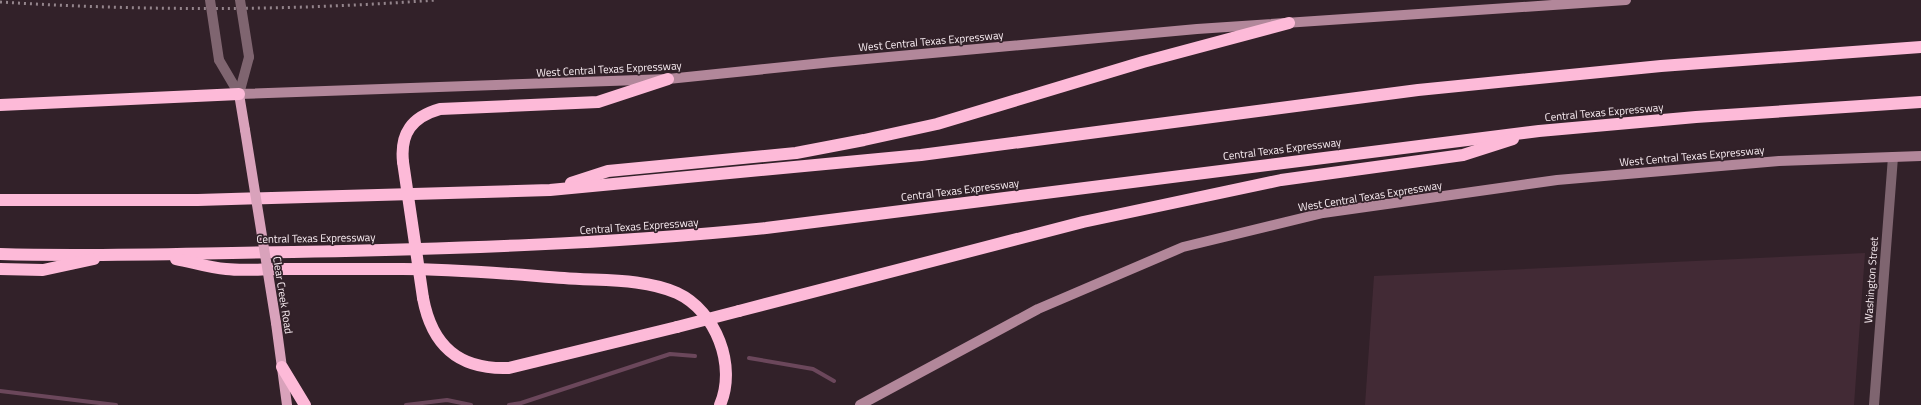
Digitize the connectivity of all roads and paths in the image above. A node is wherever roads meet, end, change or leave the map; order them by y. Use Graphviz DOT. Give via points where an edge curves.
graph roads {
  1 [pos="210,0"];
  2 [pos="240,0"];
  3 [pos="1626,0"];
  4 [pos="1289,23"];
  5 [pos="1921,47"];
  6 [pos="668,79"];
  7 [pos="238,94"];
  8 [pos="1921,102"];
  9 [pos="0,105"];
  10 [pos="1539,131"];
  11 [pos="1921,156"];
  12 [pos="1893,157"];
  13 [pos="550,190"];
  14 [pos="0,200"];
  15 [pos="0,254"];
  16 [pos="116,254"];
  17 [pos="156,254"];
  18 [pos="0,268"];
  19 [pos="282,367"];
  20 [pos="287,405"];
  21 [pos="304,405"];
  22 [pos="720,405"];
  23 [pos="860,405"];
  24 [pos="1874,405"];
  1 -- 7 [label="street, bridge" via="219,60"];
  2 -- 7 [label="street, bridge" via="249,57"];
  3 -- 4 [label="main road, West Central Texas Expressway"];
  4 -- 6 [label="main road, West Central Texas Expressway" via="876,58"];
  4 -- 13 [label="highway" via="1143,62 938,124 894,134 796,153 608,171"];
  5 -- 13 [label="highway" via="1661,66 1418,90 921,155"];
  6 -- 7 [label="main road, West Central Texas Expressway"];
  6 -- 10 [label="highway, bridge" via="598,102 440,109 428,112 409,128 403,139 402,149 422,298 432,331 443,345 462,360 492,369 515,367 1083,222 1281,180 1463,155"];
  7 -- 9 [label="highway"];
  7 -- 19 [label="main road, Clear Creek Road, bridge"];
  8 -- 10 [label="highway, Central Texas Expressway" via="1696,117"];
  10 -- 17 [label="highway, Central Texas Expressway" via="766,228 664,238 473,248"];
  11 -- 12 [label="main road, West Central Texas Expressway"];
  12 -- 23 [label="main road, West Central Texas Expressway" via="1779,161 1557,180 1323,213 1183,247 1038,310"];
  12 -- 24 [label="street, Washington Street"];
  13 -- 14 [label="highway" via="198,200"];
  15 -- 16 [label="highway, Central Texas Expressway"];
  16 -- 17 [label="highway, Central Texas Expressway"];
  16 -- 18 [label="highway" via="43,270"];
  17 -- 22 [label="highway" via="225,269 404,269 558,277 660,287 692,303 705,315 713,328 721,344 725,361 725,379"];
  19 -- 20 [label="main road, Clear Creek Road"];
  19 -- 21 [label="highway"];
}
